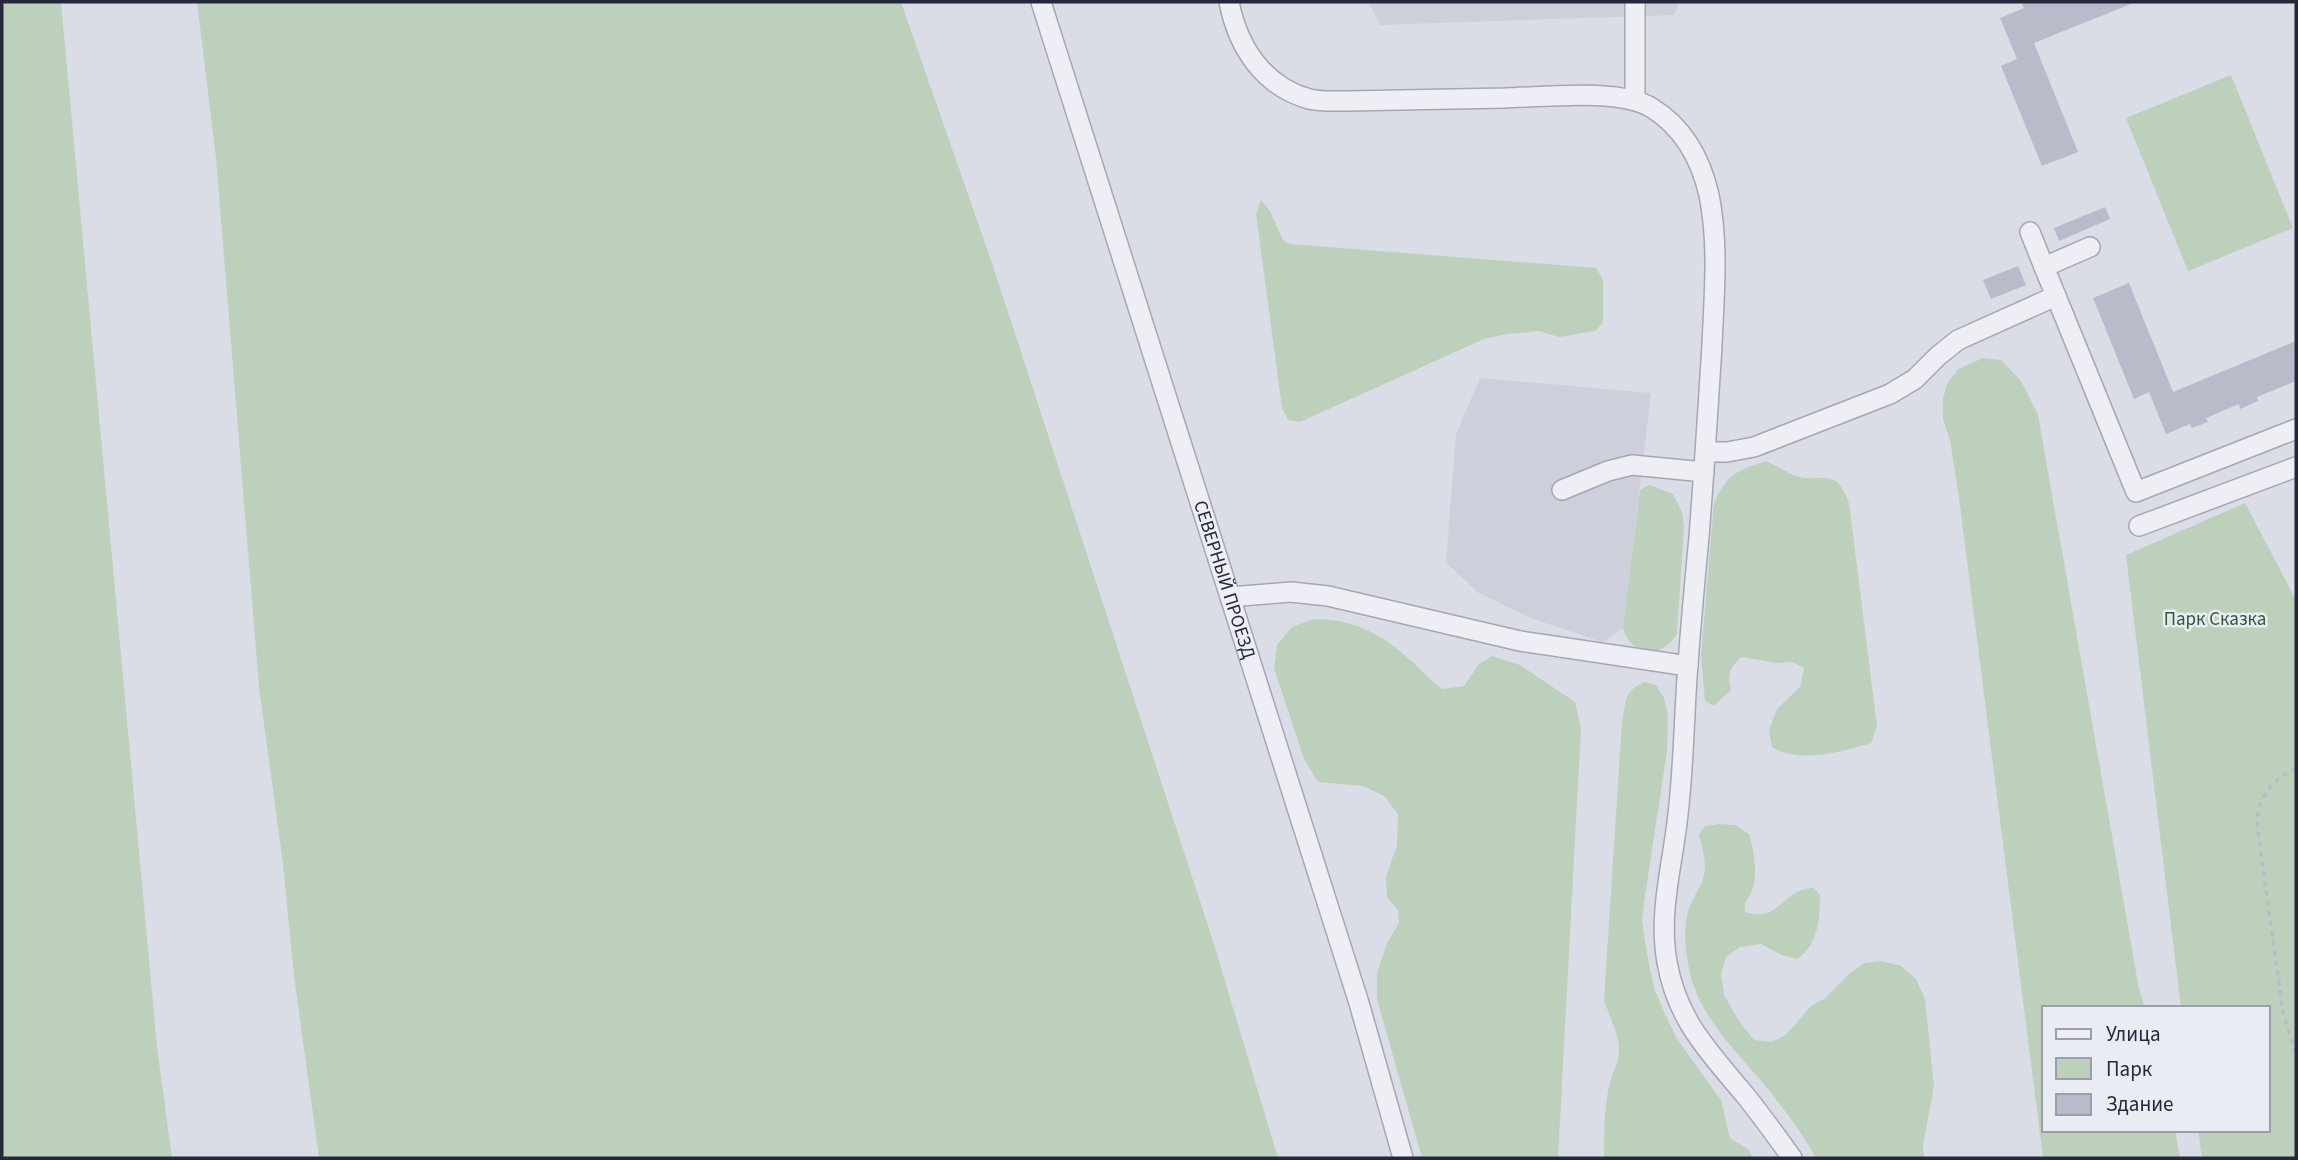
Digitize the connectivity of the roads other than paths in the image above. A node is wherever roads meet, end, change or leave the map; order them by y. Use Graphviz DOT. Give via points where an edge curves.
graph roads {
  1 [pos="1041,2"];
  2 [pos="1229,2"];
  3 [pos="1634,2"];
  4 [pos="1635,100"];
  5 [pos="2030,232"];
  6 [pos="2090,247"];
  7 [pos="2043,267"];
  8 [pos="2056,296"];
  9 [pos="2296,429"];
  10 [pos="1706,452"];
  11 [pos="2296,467"];
  12 [pos="1704,472"];
  13 [pos="1562,490"];
  14 [pos="2136,492"];
  15 [pos="1230,597"];
  16 [pos="1688,666"];
  17 [pos="1403,1158"];
  18 [pos="1792,1158"];
  1 -- 15 [label="street, СЕВЕРНЫЙ ПРОЕЗД"];
  2 -- 4 [label="street" via="1243,46 1260,71 1280,87 1311,100 1591,96"];
  3 -- 4 [label="street"];
  4 -- 10 [label="street" via="1651,107 1684,136 1701,168 1709,197 1715,291"];
  5 -- 7 [label="street"];
  6 -- 7 [label="street"];
  7 -- 8 [label="street"];
  8 -- 10 [label="street" via="1958,340 1915,379 1890,394 1754,447"];
  8 -- 14 [label="street"];
  9 -- 14 [label="street"];
  10 -- 12 [label="street"];
  11 -- 14 [label="street" via="2146,524"];
  12 -- 13 [label="street" via="1632,466"];
  12 -- 16 [label="street"];
  15 -- 16 [label="street" via="1291,592 1328,596 1520,641"];
  15 -- 17 [label="street, СЕВЕРНЫЙ ПРОЕЗД" via="1359,1003"];
  16 -- 18 [label="street" via="1678,816 1664,912 1667,964 1688,1023"];
}
